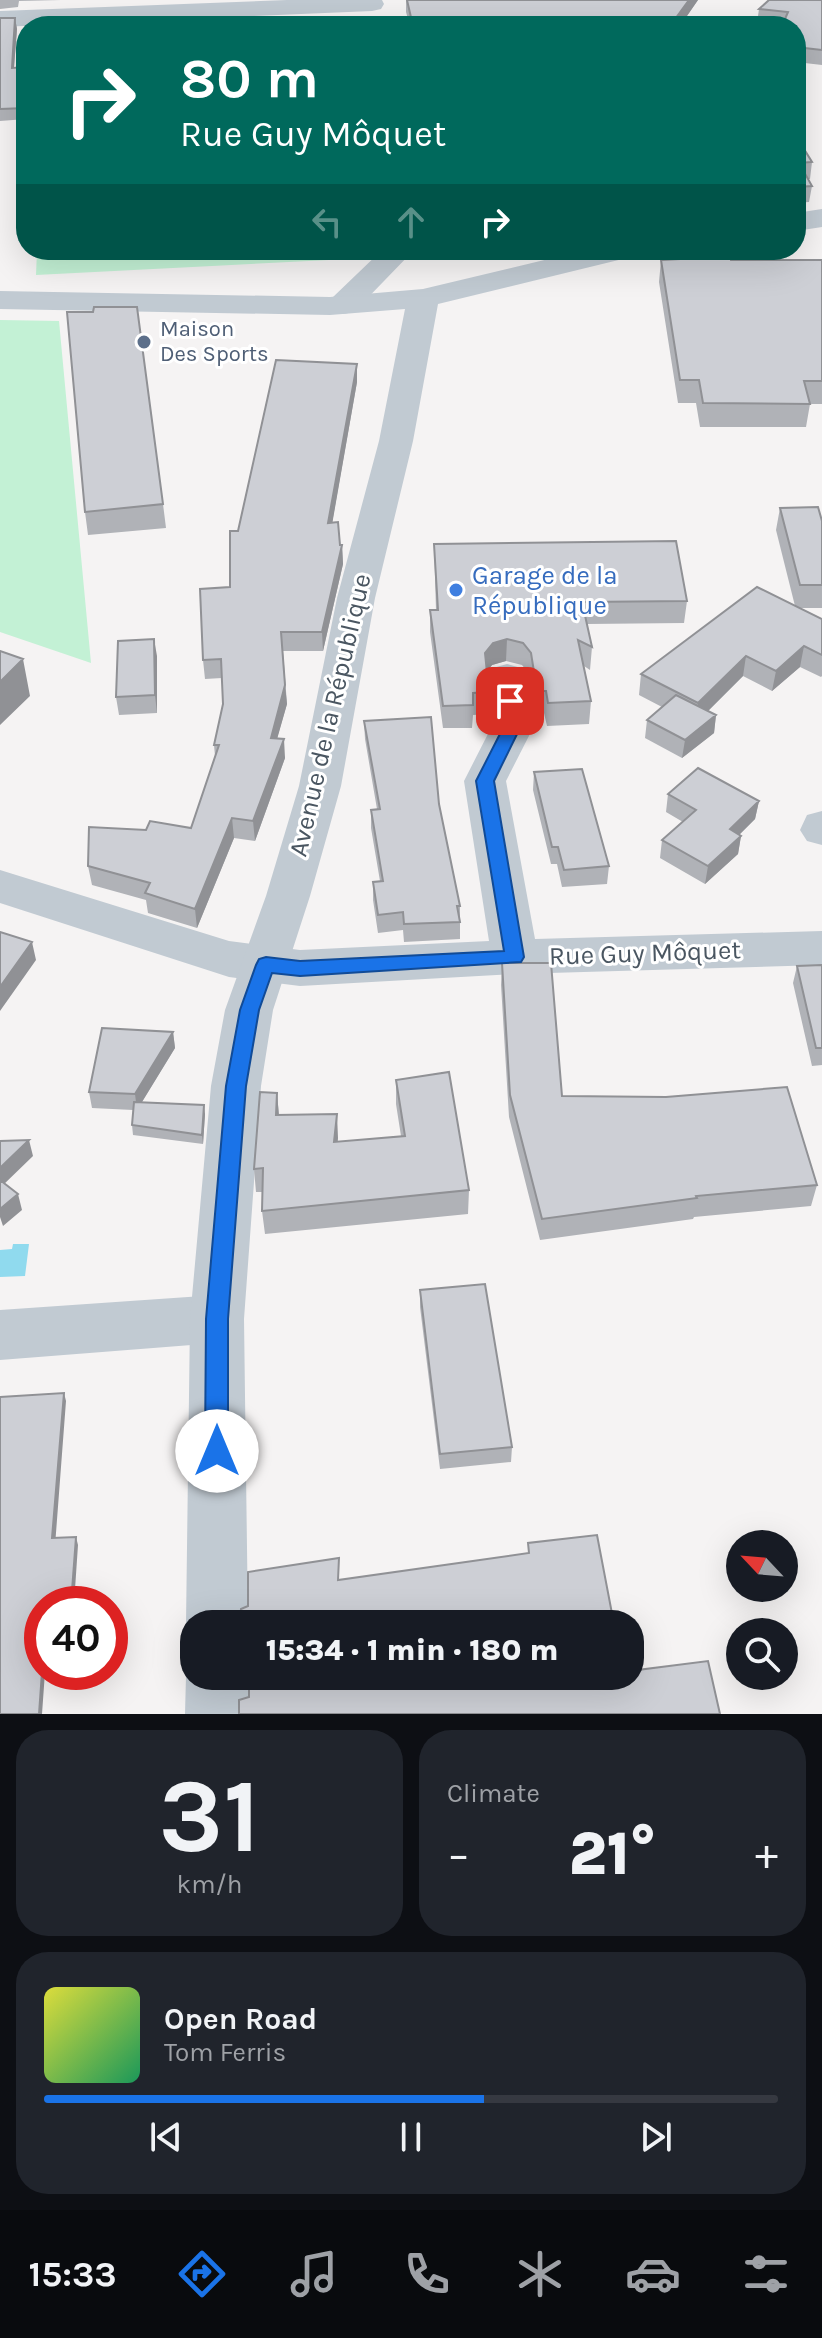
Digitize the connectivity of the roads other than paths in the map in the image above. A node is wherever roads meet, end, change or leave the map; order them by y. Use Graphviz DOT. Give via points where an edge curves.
graph roads {
  1 [pos="150,6"];
  2 [pos="371,10"];
  3 [pos="35,16"];
  4 [pos="389,260"];
  5 [pos="412,260"];
  6 [pos="582,260"];
  7 [pos="423,298"];
  8 [pos="0,300"];
  9 [pos="343,305"];
  10 [pos="507,677"];
  11 [pos="0,886"];
  12 [pos="822,948"];
  13 [pos="515,957"];
  14 [pos="266,965"];
  15 [pos="217,1319"];
  16 [pos="0,1335"];
  17 [pos="217,1610"];
  18 [pos="217,1690"];
  19 [pos="217,1714"];
  1 -- 2 [label="street"];
  1 -- 3 [label="street"];
  4 -- 9 [label="street"];
  5 -- 7 [label="street"];
  6 -- 7 [label="street"];
  7 -- 9 [label="street"];
  7 -- 14 [label="street, Avenue de la République" via="320,786"];
  8 -- 9 [label="street"];
  10 -- 13 [label="street" via="513,726 485,781"];
  11 -- 14 [label="street, Rue Guy Môquet" via="229,959"];
  12 -- 13 [label="street, Rue Guy Môquet"];
  13 -- 14 [label="street, Rue Guy Môquet" via="300,968"];
  14 -- 15 [label="street, Avenue de la République" via="249,1010 236,1086"];
  15 -- 16 [label="street"];
  15 -- 17 [label="street, Avenue de la République"];
  18 -- 19 [label="street"];
}
